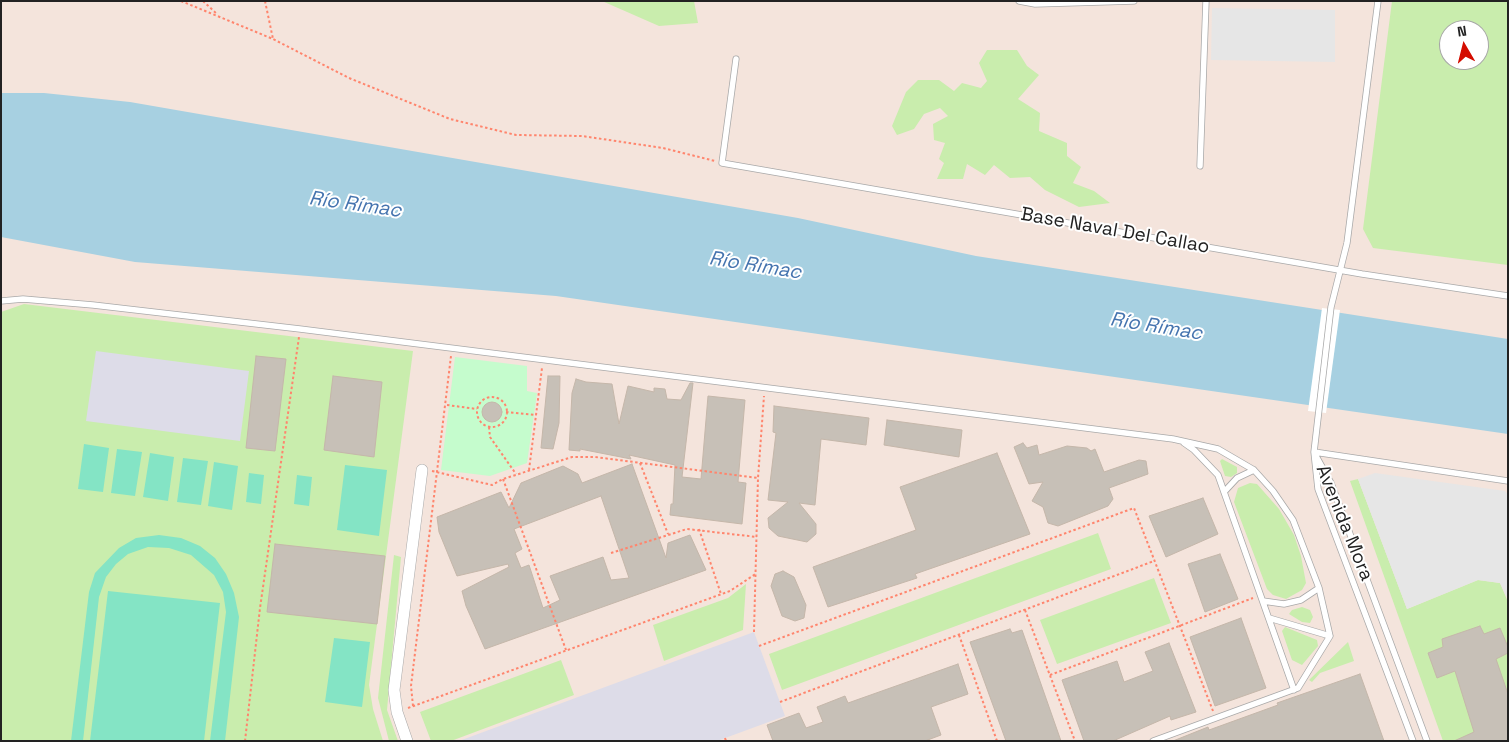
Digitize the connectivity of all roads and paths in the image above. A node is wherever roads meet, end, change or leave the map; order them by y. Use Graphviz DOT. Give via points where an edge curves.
graph roads {
  1 [pos="181,1"];
  2 [pos="203,1"];
  3 [pos="265,1"];
  4 [pos="1019,1"];
  5 [pos="1134,1"];
  6 [pos="1206,1"];
  7 [pos="1378,1"];
  8 [pos="219,15"];
  9 [pos="273,39"];
  10 [pos="736,59"];
  11 [pos="722,162"];
  12 [pos="1200,166"];
  13 [pos="1341,270"];
  14 [pos="1508,296"];
  15 [pos="1,301"];
  16 [pos="300,329"];
  17 [pos="452,349"];
  18 [pos="543,360"];
  19 [pos="764,389"];
  20 [pos="447,405"];
  21 [pos="477,409"];
  22 [pos="506,412"];
  23 [pos="536,415"];
  24 [pos="489,427"];
  25 [pos="1180,441"];
  26 [pos="1314,452"];
  27 [pos="640,463"];
  28 [pos="422,470"];
  29 [pos="529,470"];
  30 [pos="1254,470"];
  31 [pos="438,473"];
  32 [pos="516,474"];
  33 [pos="758,478"];
  34 [pos="503,479"];
  35 [pos="1508,481"];
  36 [pos="1224,492"];
  37 [pos="699,529"];
  38 [pos="668,534"];
  39 [pos="757,537"];
  40 [pos="611,553"];
  41 [pos="1155,561"];
  42 [pos="757,573"];
  43 [pos="1319,588"];
  44 [pos="721,594"];
  45 [pos="1262,598"];
  46 [pos="1025,610"];
  47 [pos="1269,618"];
  48 [pos="1180,627"];
  49 [pos="754,632"];
  50 [pos="959,635"];
  51 [pos="1330,636"];
  52 [pos="759,646"];
  53 [pos="566,650"];
  54 [pos="1050,675"];
  55 [pos="1294,690"];
  56 [pos="780,702"];
  57 [pos="413,706"];
  58 [pos="397,712"];
  59 [pos="1216,718"];
  60 [pos="245,741"];
  61 [pos="407,741"];
  62 [pos="997,741"];
  63 [pos="1075,741"];
  64 [pos="1152,741"];
  65 [pos="1413,741"];
  66 [pos="1427,741"];
  1 -- 8 [label="path"];
  2 -- 8 [label="path"];
  3 -- 9 [label="path"];
  4 -- 5 [label="lane" via="1024,4"];
  6 -- 12 [label="lane"];
  7 -- 13 [label="lane"];
  8 -- 9 [label="path"];
  9 -- 11 [label="path" via="349,78 450,119 516,135 582,136 663,148"];
  10 -- 11 [label="lane"];
  11 -- 13 [label="lane, Base Naval Del Callao"];
  13 -- 14 [label="lane, Base Naval Del Callao"];
  13 -- 26 [label="lane" via="1331,307"];
  15 -- 16 [label="lane" via="23,299 93,305"];
  16 -- 17 [label="lane"];
  16 -- 60 [label="path" via="260,608"];
  17 -- 18 [label="lane"];
  17 -- 20 [label="path"];
  18 -- 19 [label="lane"];
  18 -- 23 [label="path"];
  19 -- 25 [label="lane"];
  19 -- 33 [label="path"];
  20 -- 21 [label="path"];
  20 -- 31 [label="path"];
  21 -- 22 [label="path" via="482,401 496,398 504,403"];
  21 -- 24 [label="path" via="481,422"];
  22 -- 23 [label="path"];
  22 -- 24 [label="path" via="499,425"];
  23 -- 29 [label="path"];
  24 -- 32 [label="path" via="490,438"];
  25 -- 30 [label="lane" via="1218,449"];
  25 -- 36 [label="lane" via="1194,450 1218,476"];
  26 -- 35 [label="lane"];
  26 -- 65 [label="lane, Avenida Mora" via="1318,488"];
  26 -- 66 [label="lane, Avenida Mora" via="1334,492"];
  27 -- 29 [label="path" via="572,457"];
  27 -- 33 [label="path"];
  27 -- 38 [label="path"];
  28 -- 31 [label="path"];
  28 -- 58 [label="street" via="394,690"];
  29 -- 32 [label="path"];
  30 -- 36 [label="lane" via="1237,478"];
  30 -- 43 [label="lane" via="1293,520"];
  31 -- 34 [label="path" via="492,485"];
  31 -- 57 [label="path" via="411,686"];
  32 -- 34 [label="path"];
  33 -- 39 [label="path"];
  34 -- 53 [label="path"];
  36 -- 45 [label="lane"];
  37 -- 38 [label="path"];
  37 -- 39 [label="path"];
  37 -- 44 [label="path"];
  38 -- 40 [label="path"];
  39 -- 42 [label="path"];
  41 -- 46 [label="path"];
  41 -- 48 [label="path"];
  41 -- 52 [label="path" via="1134,508"];
  42 -- 44 [label="path"];
  42 -- 49 [label="path"];
  43 -- 45 [label="lane" via="1301,600 1284,604"];
  43 -- 51 [label="lane"];
  44 -- 53 [label="path"];
  45 -- 47 [label="lane"];
  45 -- 48 [label="path"];
  46 -- 50 [label="path"];
  46 -- 54 [label="path"];
  47 -- 51 [label="lane"];
  47 -- 55 [label="lane"];
  48 -- 54 [label="path"];
  48 -- 59 [label="path"];
  50 -- 56 [label="path"];
  50 -- 62 [label="path"];
  51 -- 55 [label="lane"];
  53 -- 57 [label="path"];
  54 -- 63 [label="path"];
  55 -- 59 [label="lane"];
  57 -- 58 [label="path"];
  58 -- 61 [label="street"];
  59 -- 64 [label="lane"];
}
